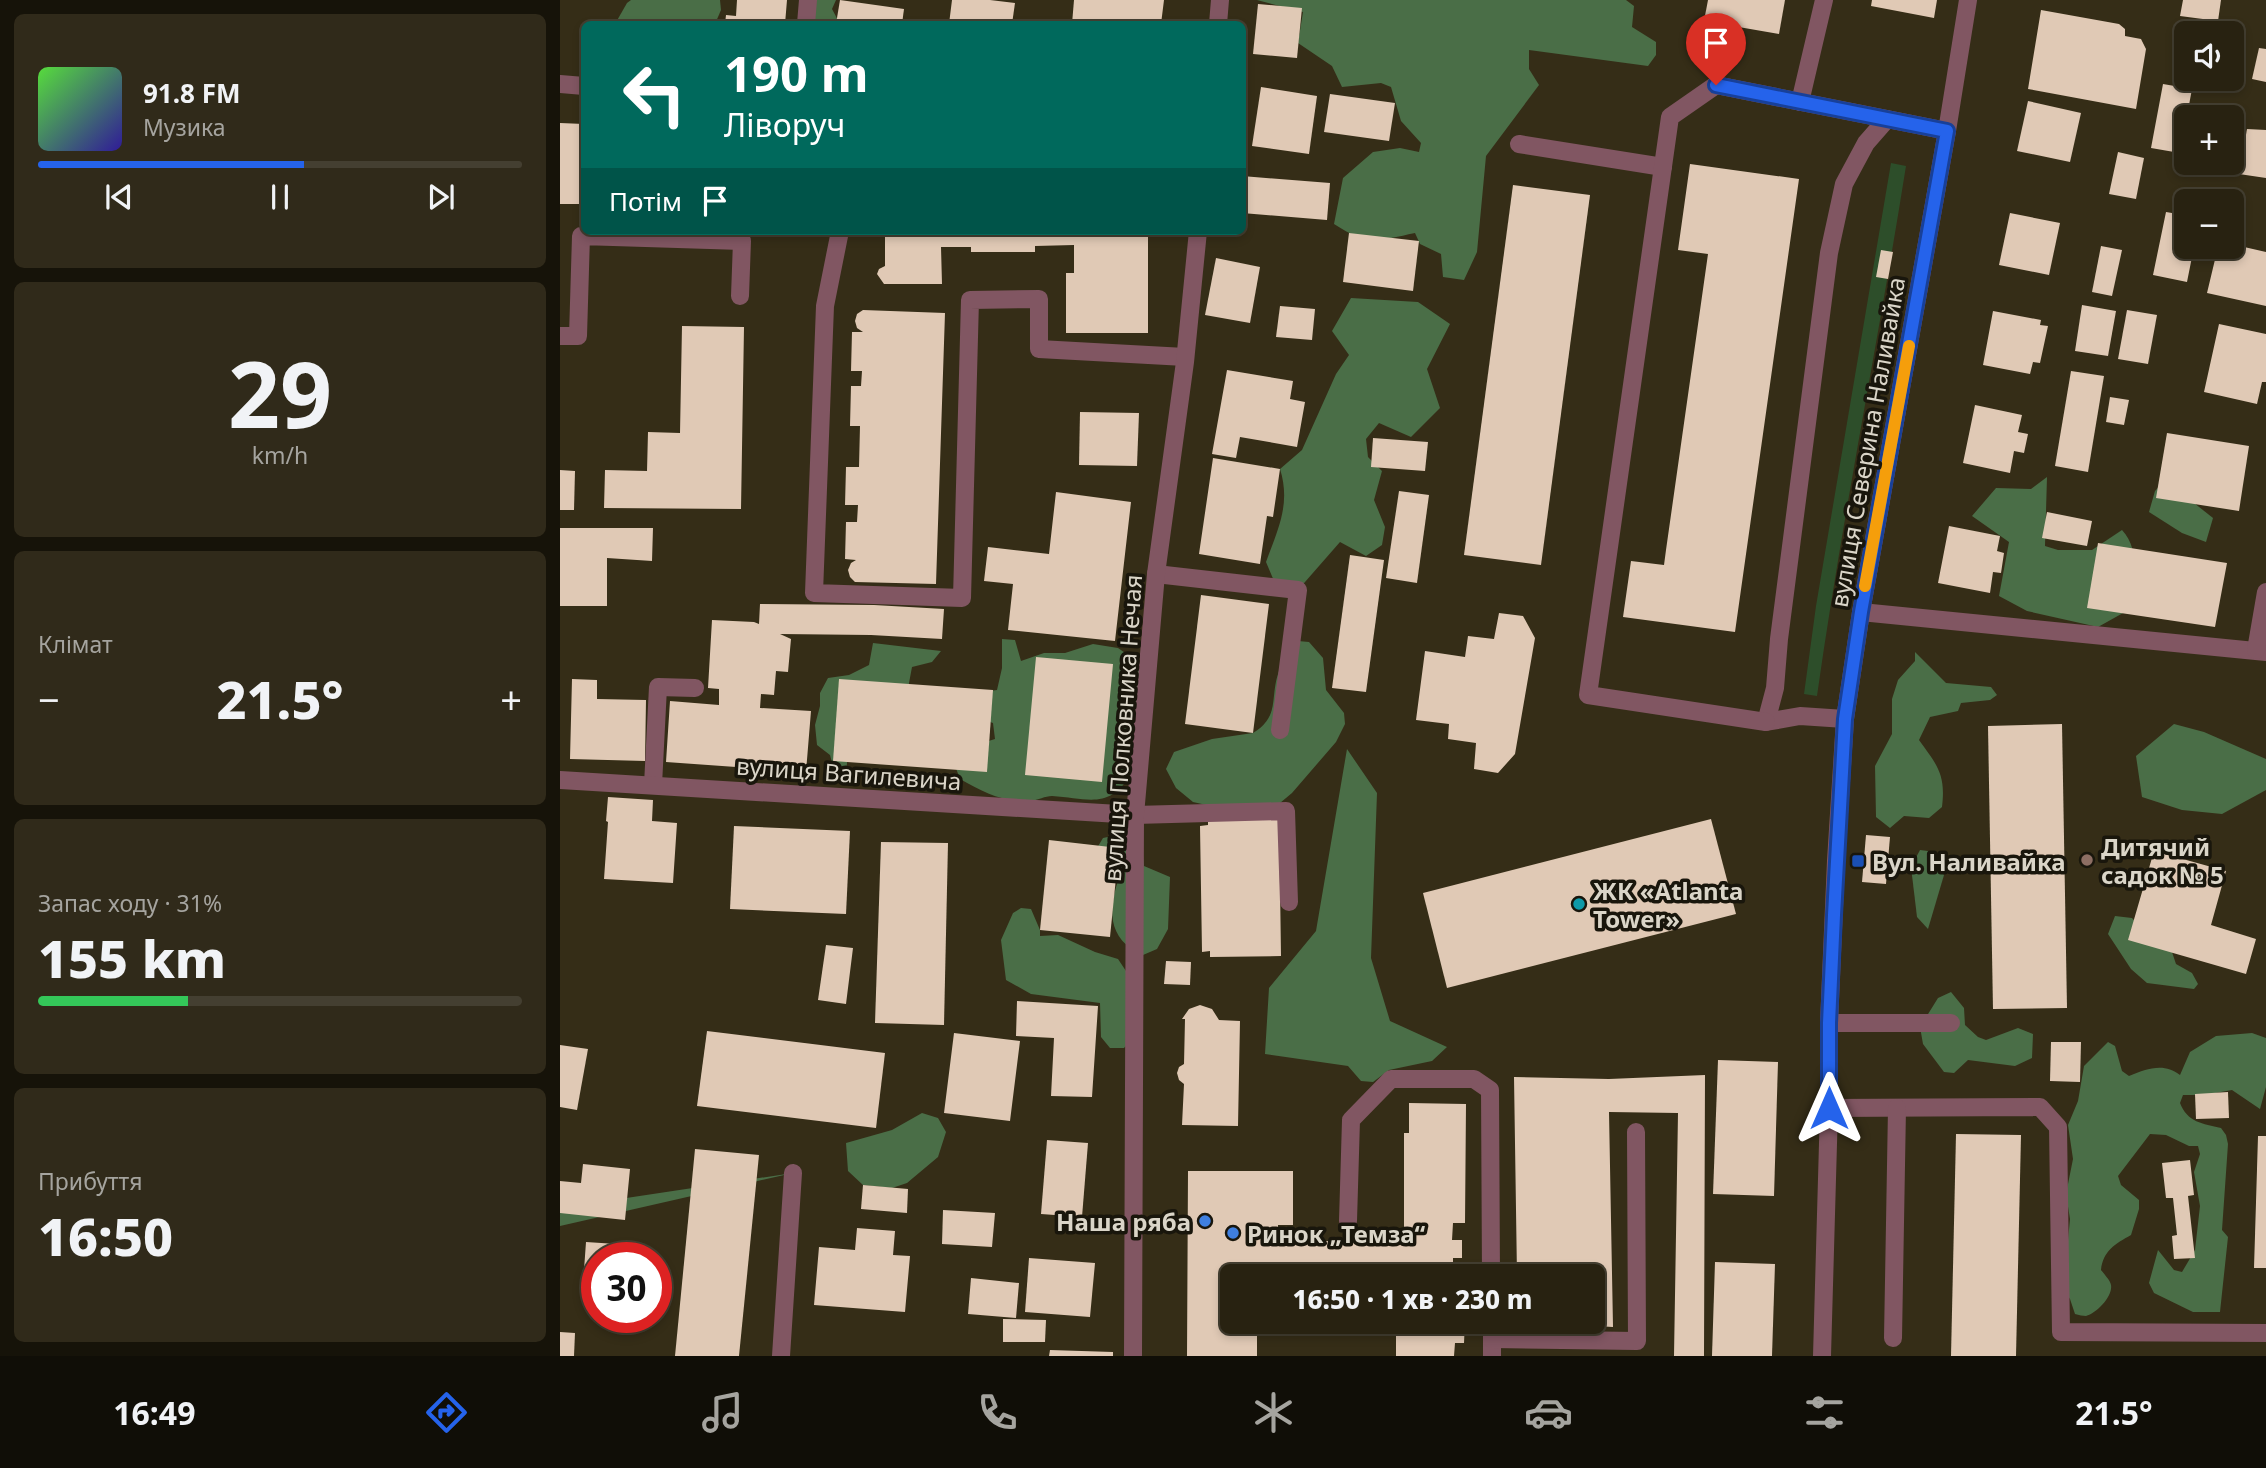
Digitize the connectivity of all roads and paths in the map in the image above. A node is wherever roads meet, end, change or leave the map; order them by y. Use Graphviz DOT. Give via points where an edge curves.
graph roads {
  1 [pos="808,0"];
  2 [pos="1220,0"];
  3 [pos="1824,0"];
  4 [pos="1968,0"];
  5 [pos="806,21"];
  6 [pos="1218,21"];
  7 [pos="560,84"];
  8 [pos="581,86"];
  9 [pos="1800,102"];
  10 [pos="1887,119"];
  11 [pos="1947,131"];
  12 [pos="1519,144"];
  13 [pos="1662,167"];
  14 [pos="839,235"];
  15 [pos="1198,235"];
  16 [pos="740,296"];
  17 [pos="560,336"];
  18 [pos="1185,356"];
  19 [pos="1156,574"];
  20 [pos="2266,592"];
  21 [pos="1861,612"];
  22 [pos="2261,651"];
  23 [pos="695,688"];
  24 [pos="1845,719"];
  25 [pos="1766,722"];
  26 [pos="1280,730"];
  27 [pos="560,780"];
  28 [pos="653,785"];
  29 [pos="1135,815"];
  30 [pos="1289,902"];
  31 [pos="1829,1023"];
  32 [pos="1951,1023"];
  33 [pos="1829,1108"];
  34 [pos="1897,1108"];
  35 [pos="1636,1132"];
  36 [pos="793,1173"];
  37 [pos="1348,1221"];
  38 [pos="1491,1264"];
  39 [pos="2266,1333"];
  40 [pos="1893,1338"];
  41 [pos="1492,1339"];
  42 [pos="781,1356"];
  43 [pos="1133,1356"];
  44 [pos="1822,1356"];
  1 -- 5 [label="street"];
  2 -- 6 [label="street"];
  3 -- 9 [label="street"];
  4 -- 11 [label="street, вулиця Северина Наливайка"];
  7 -- 8 [label="street"];
  9 -- 10 [label="street"];
  9 -- 13 [label="street" via="1716,85 1670,117"];
  10 -- 11 [label="street"];
  10 -- 25 [label="street" via="1866,143 1844,184 1829,253 1775,688"];
  11 -- 21 [label="street, вулиця Северина Наливайка"];
  12 -- 13 [label="street"];
  13 -- 25 [label="street" via="1588,695"];
  14 -- 18 [label="street" via="825,306 814,593 962,598 970,300 1039,299 1039,349"];
  15 -- 18 [label="street, вулиця Полковника Нечая"];
  16 -- 17 [label="street" via="742,241 581,236 578,336"];
  18 -- 19 [label="street, вулиця Полковника Нечая"];
  19 -- 26 [label="street" via="1298,590"];
  19 -- 29 [label="street, вулиця Полковника Нечая"];
  20 -- 22 [label="street"];
  21 -- 22 [label="street"];
  21 -- 24 [label="street, вулиця Северина Наливайка"];
  23 -- 28 [label="street" via="658,687"];
  24 -- 25 [label="street" via="1800,716"];
  24 -- 31 [label="street, вулиця Северина Наливайка"];
  27 -- 28 [label="street, вулиця Вагилевича"];
  28 -- 29 [label="street, вулиця Вагилевича"];
  29 -- 30 [label="street, вулиця Вагилевича" via="1286,811"];
  29 -- 43 [label="street, вулиця Полковника Нечая"];
  31 -- 32 [label="street"];
  31 -- 33 [label="street, вулиця Северина Наливайка"];
  33 -- 34 [label="street"];
  33 -- 44 [label="street, вулиця Северина Наливайка"];
  34 -- 39 [label="street" via="2040,1107 2058,1127 2061,1332"];
  34 -- 40 [label="street"];
  35 -- 41 [label="street" via="1637,1341"];
  36 -- 42 [label="street"];
  37 -- 38 [label="street" via="1351,1120 1391,1079 1474,1079 1490,1090"];
}
